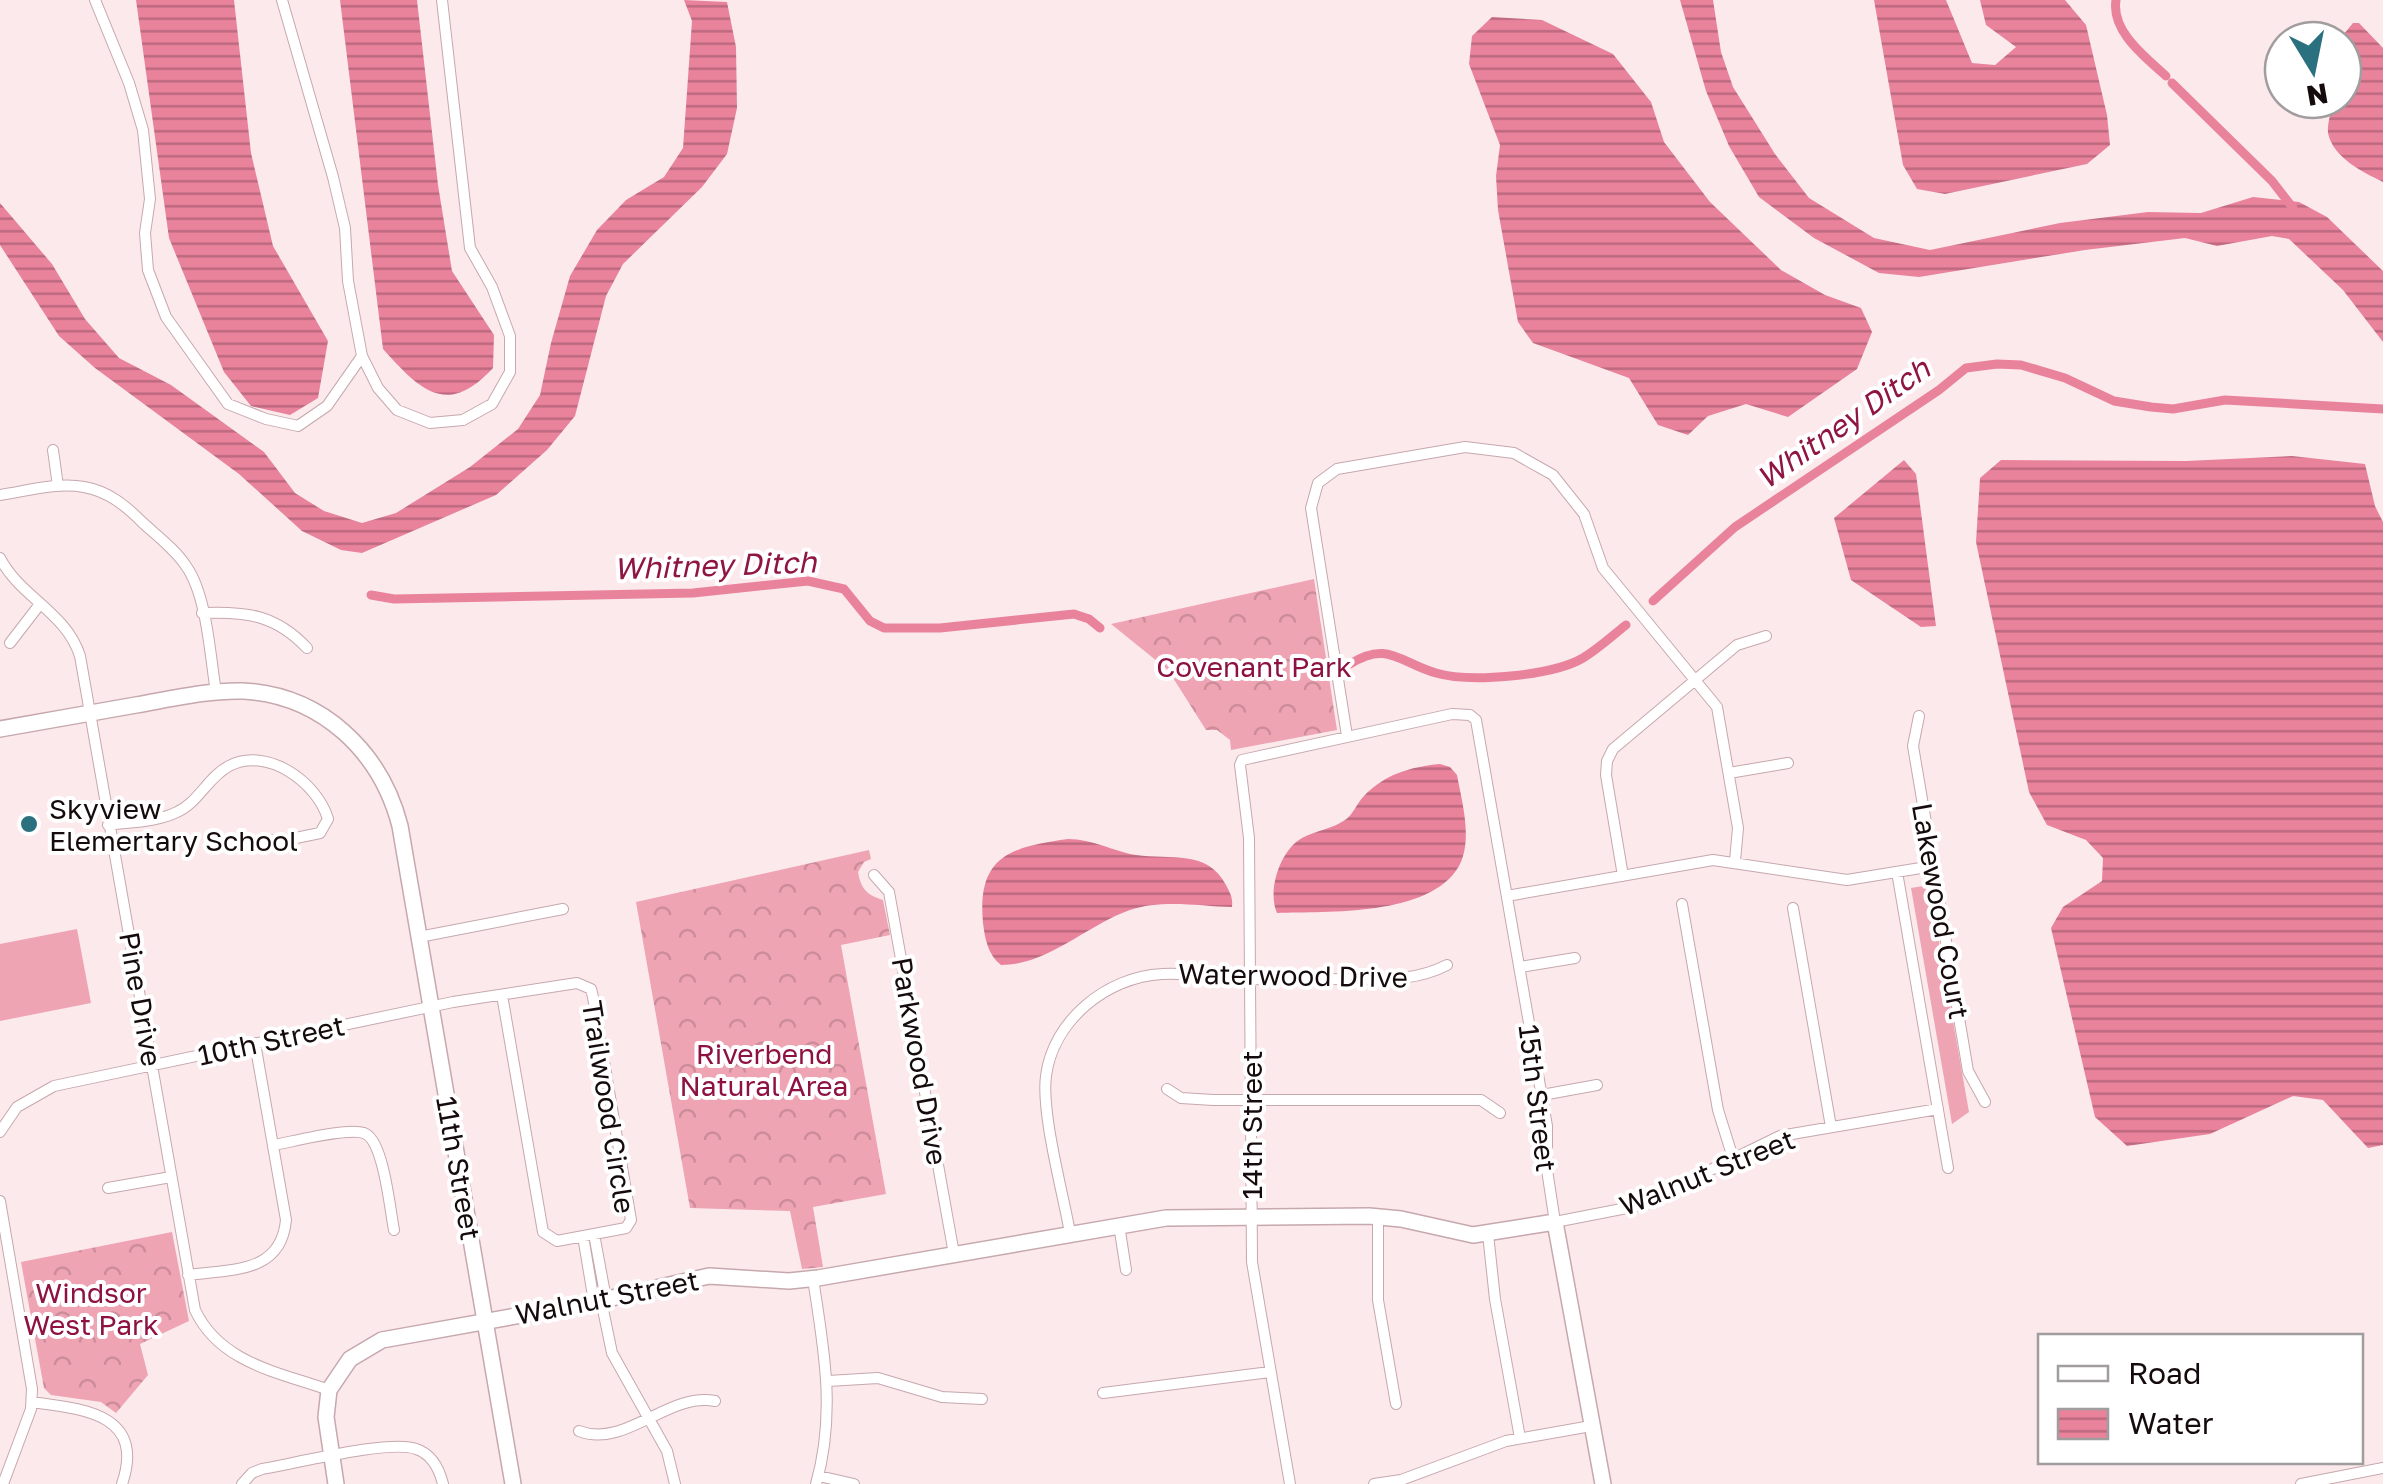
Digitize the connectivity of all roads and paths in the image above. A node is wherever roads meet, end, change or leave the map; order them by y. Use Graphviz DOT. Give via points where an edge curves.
graph roads {
  1 [pos="95,0"];
  2 [pos="282,0"];
  3 [pos="442,0"];
  4 [pos="362,356"];
  5 [pos="52,450"];
  6 [pos="58,486"];
  7 [pos="0,495"];
  8 [pos="0,558"];
  9 [pos="40,604"];
  10 [pos="202,613"];
  11 [pos="1766,636"];
  12 [pos="10,643"];
  13 [pos="307,648"];
  14 [pos="1696,679"];
  15 [pos="216,692"];
  16 [pos="91,713"];
  17 [pos="1919,716"];
  18 [pos="0,729"];
  19 [pos="1346,736"];
  20 [pos="1788,762"];
  21 [pos="1729,773"];
  22 [pos="108,825"];
  23 [pos="255,841"];
  24 [pos="1735,861"];
  25 [pos="1933,866"];
  26 [pos="1897,872"];
  27 [pos="874,875"];
  28 [pos="1623,876"];
  29 [pos="1507,896"];
  30 [pos="1682,904"];
  31 [pos="1793,908"];
  32 [pos="563,909"];
  33 [pos="419,937"];
  34 [pos="1575,958"];
  35 [pos="1447,965"];
  36 [pos="1520,967"];
  37 [pos="593,973"];
  38 [pos="1250,979"];
  39 [pos="587,986"];
  40 [pos="502,994"];
  41 [pos="431,1007"];
  42 [pos="256,1044"];
  43 [pos="152,1065"];
  44 [pos="1598,1085"];
  45 [pos="1166,1088"];
  46 [pos="1542,1094"];
  47 [pos="1251,1100"];
  48 [pos="1985,1102"];
  49 [pos="1938,1109"];
  50 [pos="1500,1113"];
  51 [pos="4,1116"];
  52 [pos="1831,1127"];
  53 [pos="0,1132"];
  54 [pos="274,1145"];
  55 [pos="1733,1158"];
  56 [pos="1948,1168"];
  57 [pos="171,1177"];
  58 [pos="108,1188"];
  59 [pos="0,1200"];
  60 [pos="1252,1217"];
  61 [pos="1378,1217"];
  62 [pos="1556,1222"];
  63 [pos="1119,1225"];
  64 [pos="394,1230"];
  65 [pos="1070,1234"];
  66 [pos="1488,1234"];
  67 [pos="589,1235"];
  68 [pos="954,1254"];
  69 [pos="1126,1270"];
  70 [pos="188,1275"];
  71 [pos="813,1279"];
  72 [pos="600,1301"];
  73 [pos="486,1322"];
  74 [pos="1270,1372"];
  75 [pos="828,1381"];
  76 [pos="329,1390"];
  77 [pos="1102,1393"];
  78 [pos="982,1400"];
  79 [pos="715,1401"];
  80 [pos="32,1402"];
  81 [pos="1396,1404"];
  82 [pos="648,1418"];
  83 [pos="1592,1426"];
  84 [pos="579,1431"];
  85 [pos="1520,1438"];
  86 [pos="332,1457"];
  87 [pos="2383,1468"];
  88 [pos="817,1480"];
  89 [pos="2,1482"];
  90 [pos="122,1484"];
  91 [pos="242,1484"];
  92 [pos="336,1484"];
  93 [pos="443,1484"];
  94 [pos="514,1484"];
  95 [pos="675,1484"];
  96 [pos="854,1484"];
  97 [pos="1290,1484"];
  98 [pos="1374,1484"];
  99 [pos="1602,1484"];
  100 [pos="2302,1484"];
  1 -- 4 [label="street" via="142,130 150,198 148,270 166,317 228,404 298,426 328,406"];
  2 -- 4 [label="street" via="341,212"];
  3 -- 4 [label="street" via="470,248 510,336 510,372 492,404 463,420 430,424 397,410"];
  5 -- 6 [label="street"];
  6 -- 7 [label="street"];
  6 -- 10 [label="street" via="98,490 131,511 186,566"];
  8 -- 9 [label="street, Pine Drive" via="14,582"];
  9 -- 12 [label="street"];
  9 -- 16 [label="street, Pine Drive" via="77,644"];
  10 -- 13 [label="street" via="257,614"];
  10 -- 15 [label="street"];
  11 -- 14 [label="street" via="1743,641"];
  14 -- 19 [label="street" via="1603,568 1584,514 1553,475 1500,450 1420,454 1337,469 1318,483 1312,498"];
  14 -- 21 [label="street" via="1718,712"];
  14 -- 28 [label="street" via="1608,758"];
  15 -- 16 [label="street, 11th Street"];
  15 -- 33 [label="street, 11th Street" via="295,701 349,735 373,762 389,791"];
  16 -- 18 [label="street, 11th Street"];
  16 -- 22 [label="street, Pine Drive"];
  17 -- 25 [label="street, Lakewood Court" via="1913,746"];
  19 -- 29 [label="street, 15th Street" via="1470,715 1477,724"];
  19 -- 38 [label="street, 14th Street" via="1240,762 1248,826"];
  20 -- 21 [label="street"];
  21 -- 24 [label="street" via="1738,828"];
  22 -- 23 [label="street" via="173,814 227,767 254,760 298,778 328,818 320,833"];
  22 -- 43 [label="street, Pine Drive"];
  24 -- 26 [label="street" via="1847,880"];
  24 -- 28 [label="street"];
  25 -- 26 [label="street"];
  25 -- 48 [label="street, Lakewood Court" via="1968,1072"];
  26 -- 49 [label="street"];
  27 -- 68 [label="street, Parkwood Drive" via="890,892"];
  28 -- 29 [label="street"];
  29 -- 36 [label="street, 15th Street"];
  30 -- 55 [label="street" via="1718,1110"];
  31 -- 52 [label="street"];
  32 -- 33 [label="street"];
  33 -- 41 [label="street, 11th Street"];
  34 -- 36 [label="street"];
  35 -- 38 [label="street, Waterwood Drive" via="1423,977"];
  36 -- 46 [label="street, 15th Street"];
  37 -- 39 [label="street"];
  38 -- 47 [label="street, 14th Street"];
  38 -- 65 [label="street, Waterwood Drive" via="1146,976 1092,1000 1065,1026 1049,1060 1046,1093"];
  39 -- 40 [label="street, Trailwood Circle"];
  39 -- 67 [label="street, Trailwood Circle" via="633,1228"];
  40 -- 41 [label="street, 10th Street"];
  40 -- 67 [label="street, Trailwood Circle" via="542,1229 547,1242"];
  41 -- 42 [label="street, 10th Street"];
  41 -- 73 [label="street, 11th Street"];
  42 -- 43 [label="street, 10th Street"];
  42 -- 54 [label="street"];
  43 -- 51 [label="street, 10th Street" via="44,1090"];
  43 -- 57 [label="street, Pine Drive"];
  44 -- 46 [label="street"];
  45 -- 47 [label="street" via="1181,1098"];
  46 -- 62 [label="street, 15th Street"];
  47 -- 50 [label="street" via="1481,1100"];
  47 -- 60 [label="street, 14th Street"];
  49 -- 52 [label="street, Walnut Street"];
  49 -- 56 [label="street"];
  51 -- 53 [label="street, 10th Street"];
  52 -- 55 [label="street, Walnut Street" via="1780,1136"];
  54 -- 64 [label="street" via="373,1132"];
  54 -- 70 [label="street" via="286,1220 280,1246 254,1265"];
  55 -- 62 [label="street, Walnut Street" via="1637,1206"];
  57 -- 58 [label="street"];
  57 -- 70 [label="street, Pine Drive"];
  59 -- 80 [label="street"];
  60 -- 61 [label="street, Walnut Street"];
  60 -- 63 [label="street, Walnut Street"];
  60 -- 74 [label="street, 14th Street" via="1252,1262"];
  61 -- 66 [label="street, Walnut Street"];
  61 -- 81 [label="street" via="1378,1300"];
  62 -- 66 [label="street, Walnut Street"];
  62 -- 83 [label="street, 15th Street"];
  63 -- 65 [label="street, Walnut Street"];
  63 -- 69 [label="street"];
  65 -- 68 [label="street, Walnut Street"];
  66 -- 85 [label="street"];
  67 -- 72 [label="street"];
  68 -- 71 [label="street, Walnut Street"];
  70 -- 76 [label="street, Pine Drive" via="203,1327 226,1351"];
  71 -- 72 [label="street, Walnut Street" via="709,1276"];
  71 -- 75 [label="street"];
  72 -- 73 [label="street, Walnut Street"];
  72 -- 82 [label="street" via="612,1353"];
  73 -- 76 [label="street, Walnut Street" via="370,1345"];
  73 -- 94 [label="street, 11th Street"];
  74 -- 77 [label="street"];
  74 -- 97 [label="street, 14th Street"];
  75 -- 78 [label="street" via="878,1378 942,1397"];
  75 -- 88 [label="street" via="828,1427"];
  76 -- 86 [label="street"];
  79 -- 82 [label="street" via="689,1401"];
  80 -- 89 [label="street"];
  80 -- 90 [label="street" via="86,1410 110,1421 126,1449"];
  82 -- 84 [label="street" via="602,1435"];
  82 -- 95 [label="street" via="667,1451"];
  83 -- 85 [label="street"];
  83 -- 99 [label="street, 15th Street"];
  85 -- 98 [label="street"];
  86 -- 91 [label="street" via="262,1470"];
  86 -- 92 [label="street"];
  86 -- 93 [label="street" via="411,1447 428,1455"];
  87 -- 100 [label="street"];
  88 -- 96 [label="street"];
}
